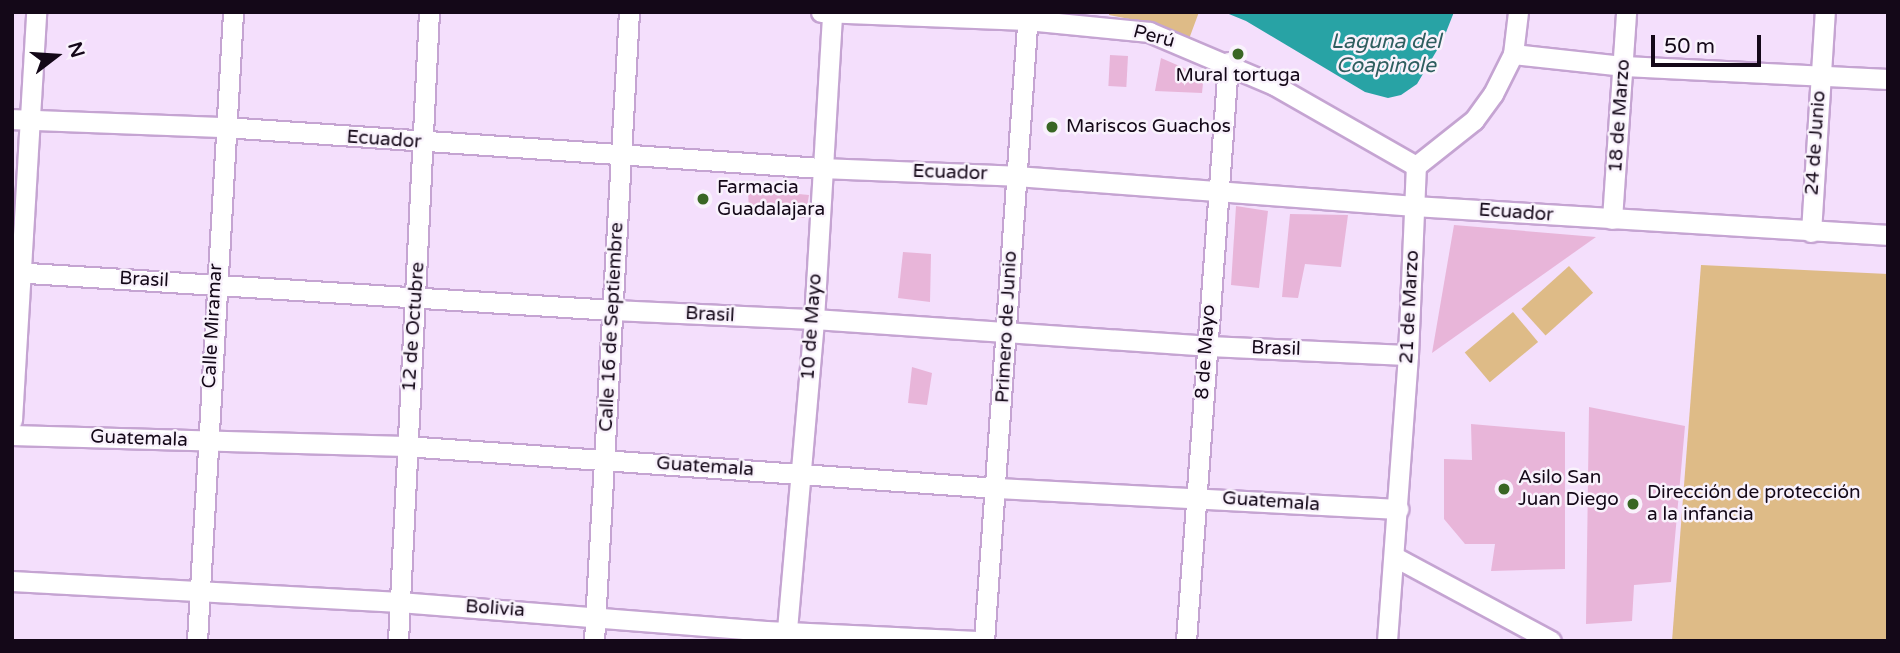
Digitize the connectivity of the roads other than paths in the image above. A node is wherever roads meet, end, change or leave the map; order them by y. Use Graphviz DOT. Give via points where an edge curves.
graph roads {
  1 [pos="36,12"];
  2 [pos="233,12"];
  3 [pos="429,12"];
  4 [pos="629,12"];
  5 [pos="821,12"];
  6 [pos="1518,12"];
  7 [pos="1626,12"];
  8 [pos="1825,12"];
  9 [pos="832,13"];
  10 [pos="1028,16"];
  11 [pos="1513,54"];
  12 [pos="1228,63"];
  13 [pos="1624,65"];
  14 [pos="1821,78"];
  15 [pos="1888,79"];
  16 [pos="21,119"];
  17 [pos="224,127"];
  18 [pos="424,143"];
  19 [pos="621,153"];
  20 [pos="1416,166"];
  21 [pos="821,168"];
  22 [pos="1016,176"];
  23 [pos="1216,191"];
  24 [pos="1415,206"];
  25 [pos="1612,219"];
  26 [pos="1811,232"];
  27 [pos="1888,235"];
  28 [pos="17,273"];
  29 [pos="216,284"];
  30 [pos="417,297"];
  31 [pos="613,310"];
  32 [pos="814,319"];
  33 [pos="1006,333"];
  34 [pos="1207,346"];
  35 [pos="1408,355"];
  36 [pos="12,420"];
  37 [pos="12,435"];
  38 [pos="206,442"];
  39 [pos="405,446"];
  40 [pos="605,459"];
  41 [pos="800,474"];
  42 [pos="997,488"];
  43 [pos="1196,497"];
  44 [pos="1398,509"];
  45 [pos="1395,557"];
  46 [pos="12,581"];
  47 [pos="201,591"];
  48 [pos="399,603"];
  49 [pos="594,616"];
  50 [pos="786,635"];
  51 [pos="197,641"];
  52 [pos="398,641"];
  53 [pos="594,641"];
  54 [pos="977,641"];
  55 [pos="984,641"];
  56 [pos="1186,641"];
  57 [pos="1387,641"];
  58 [pos="1551,641"];
  1 -- 16 [label="street"];
  2 -- 17 [label="street, Calle Miramar"];
  3 -- 18 [label="street, 12 de Octubre"];
  4 -- 19 [label="street, Calle 16 de Septiembre"];
  5 -- 9 [label="street, Perú"];
  6 -- 11 [label="street"];
  7 -- 13 [label="street, 18 de Marzo"];
  8 -- 14 [label="street, 24 de Junio"];
  9 -- 10 [label="street, Perú"];
  9 -- 21 [label="street, 10 de Mayo"];
  10 -- 12 [label="street, Perú" via="1149,32"];
  10 -- 22 [label="street, Primero de Junio"];
  11 -- 13 [label="street"];
  11 -- 20 [label="street" via="1474,120"];
  12 -- 20 [label="street, Perú"];
  12 -- 23 [label="street, 8 de Mayo"];
  13 -- 14 [label="street"];
  13 -- 25 [label="street, 18 de Marzo"];
  14 -- 15 [label="street"];
  14 -- 26 [label="street, 24 de Junio"];
  16 -- 17 [label="street, Ecuador"];
  16 -- 28 [label="street"];
  17 -- 18 [label="street, Ecuador"];
  17 -- 29 [label="street, Calle Miramar"];
  18 -- 19 [label="street, Ecuador"];
  18 -- 30 [label="street, 12 de Octubre"];
  19 -- 21 [label="street, Ecuador"];
  19 -- 31 [label="street, Calle 16 de Septiembre"];
  20 -- 24 [label="street, 21 de Marzo"];
  21 -- 22 [label="street, Ecuador"];
  21 -- 32 [label="street, 10 de Mayo"];
  22 -- 23 [label="street, Ecuador"];
  22 -- 33 [label="street, Primero de Junio"];
  23 -- 24 [label="street, Ecuador"];
  23 -- 34 [label="street, 8 de Mayo"];
  24 -- 25 [label="street, Ecuador"];
  24 -- 35 [label="street, 21 de Marzo"];
  25 -- 26 [label="street, Ecuador"];
  26 -- 27 [label="street, Ecuador"];
  28 -- 29 [label="street, Brasil"];
  28 -- 36 [label="street"];
  29 -- 30 [label="street, Brasil"];
  29 -- 38 [label="street, Calle Miramar"];
  30 -- 31 [label="street, Brasil"];
  30 -- 39 [label="street, 12 de Octubre"];
  31 -- 32 [label="street, Brasil"];
  31 -- 40 [label="street, Calle 16 de Septiembre"];
  32 -- 33 [label="street, Brasil"];
  32 -- 41 [label="street, 10 de Mayo"];
  33 -- 34 [label="street, Brasil"];
  33 -- 42 [label="street, Primero de Junio"];
  34 -- 35 [label="street, Brasil"];
  34 -- 43 [label="street, 8 de Mayo"];
  35 -- 44 [label="street, 21 de Marzo"];
  37 -- 38 [label="street, Guatemala"];
  38 -- 39 [label="street, Guatemala"];
  38 -- 47 [label="street, Calle Miramar"];
  39 -- 40 [label="street, Guatemala"];
  39 -- 48 [label="street, 12 de Octubre"];
  40 -- 41 [label="street, Guatemala"];
  40 -- 49 [label="street, Calle 16 de Septiembre"];
  41 -- 42 [label="street, Guatemala"];
  41 -- 50 [label="street, 10 de Mayo"];
  42 -- 43 [label="street, Guatemala"];
  42 -- 55 [label="street, Primero de Junio"];
  43 -- 44 [label="street, Guatemala"];
  43 -- 56 [label="street, 8 de Mayo"];
  44 -- 45 [label="street, 21 de Marzo"];
  45 -- 57 [label="street, 21 de Marzo"];
  45 -- 58 [label="street"];
  46 -- 47 [label="street, Bolivia"];
  47 -- 48 [label="street, Bolivia"];
  47 -- 51 [label="street, Calle Miramar"];
  48 -- 49 [label="street, Bolivia"];
  48 -- 52 [label="street, 12 de Octubre"];
  49 -- 50 [label="street, Bolivia"];
  49 -- 53 [label="street, Calle 16 de Septiembre"];
  50 -- 54 [label="street, Bolivia"];
}
